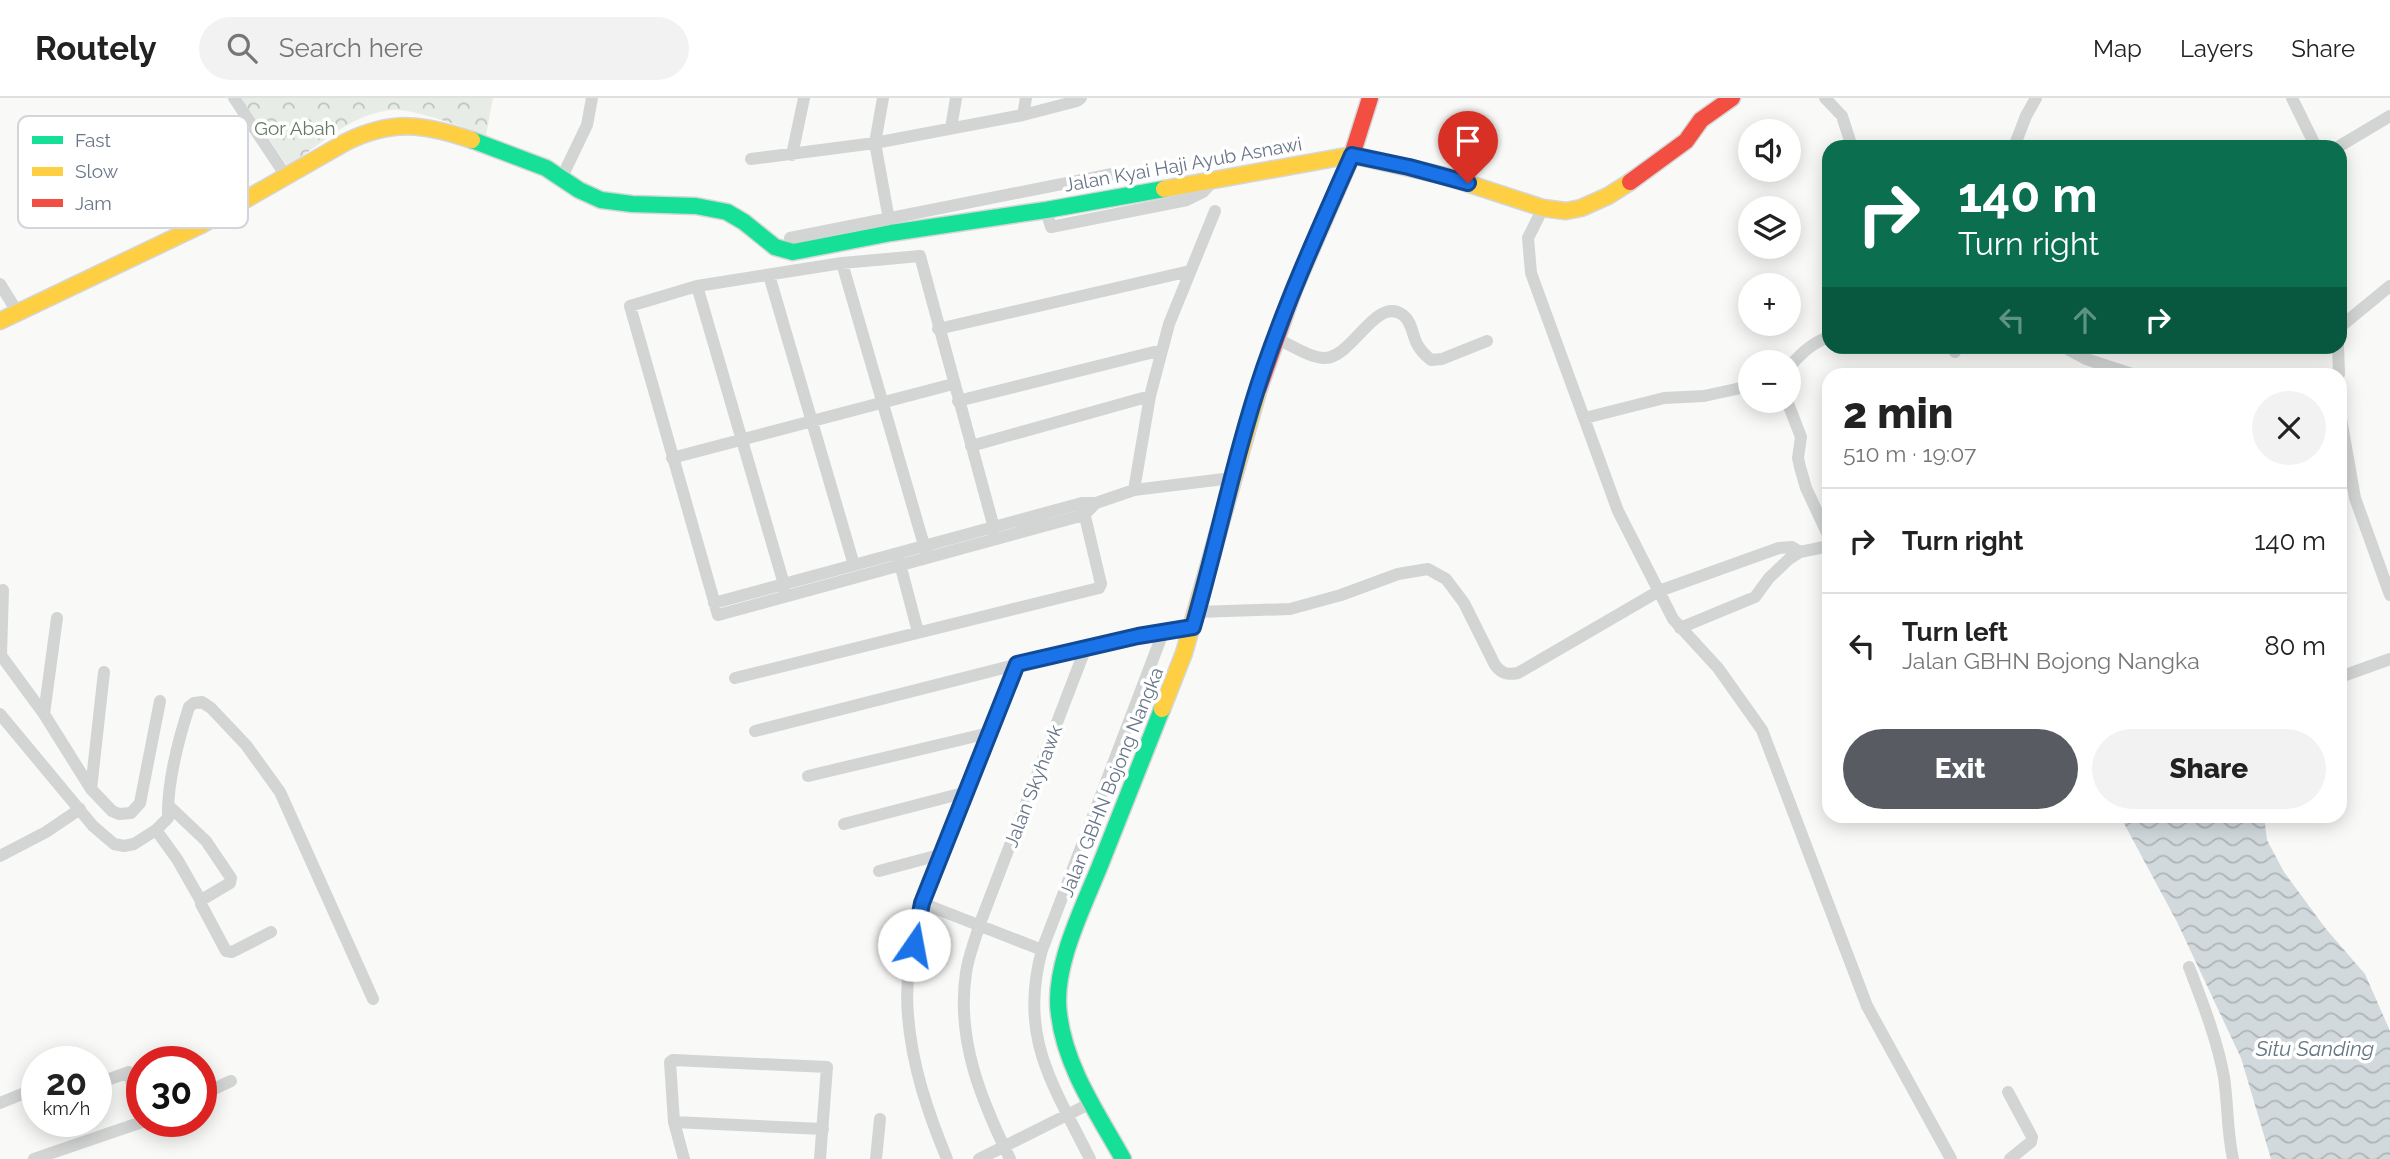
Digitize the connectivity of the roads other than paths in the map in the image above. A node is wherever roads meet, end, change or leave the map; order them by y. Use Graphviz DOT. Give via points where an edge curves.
graph roads {
  1 [pos="234,98"];
  2 [pos="592,98"];
  3 [pos="804,98"];
  4 [pos="883,98"];
  5 [pos="956,98"];
  6 [pos="1026,98"];
  7 [pos="1081,98"];
  8 [pos="1370,98"];
  9 [pos="1732,98"];
  10 [pos="1825,98"];
  11 [pos="2036,98"];
  12 [pos="2292,98"];
  13 [pos="1023,115"];
  14 [pos="246,116"];
  15 [pos="2390,116"];
  16 [pos="248,119"];
  17 [pos="951,128"];
  18 [pos="1850,140"];
  19 [pos="2017,140"];
  20 [pos="2313,140"];
  21 [pos="2347,142"];
  22 [pos="875,143"];
  23 [pos="792,155"];
  24 [pos="1352,155"];
  25 [pos="751,159"];
  26 [pos="286,176"];
  27 [pos="562,177"];
  28 [pos="1213,181"];
  29 [pos="248,198"];
  30 [pos="1104,200"];
  31 [pos="1543,208"];
  32 [pos="1046,211"];
  33 [pos="1215,211"];
  34 [pos="890,225"];
  35 [pos="195,228"];
  36 [pos="790,238"];
  37 [pos="842,263"];
  38 [pos="1190,271"];
  39 [pos="769,275"];
  40 [pos="0,285"];
  41 [pos="697,286"];
  42 [pos="2390,286"];
  43 [pos="18,313"];
  44 [pos="0,321"];
  45 [pos="2347,321"];
  46 [pos="938,329"];
  47 [pos="1275,338"];
  48 [pos="1822,339"];
  49 [pos="1487,341"];
  50 [pos="1162,350"];
  51 [pos="1801,353"];
  52 [pos="2077,354"];
  53 [pos="2114,368"];
  54 [pos="953,384"];
  55 [pos="1738,389"];
  56 [pos="1150,396"];
  57 [pos="958,401"];
  58 [pos="882,403"];
  59 [pos="1792,413"];
  60 [pos="1585,418"];
  61 [pos="811,421"];
  62 [pos="742,440"];
  63 [pos="971,446"];
  64 [pos="2347,452"];
  65 [pos="672,458"];
  66 [pos="1231,478"];
  67 [pos="1134,490"];
  68 [pos="1083,509"];
  69 [pos="1822,522"];
  70 [pos="995,533"];
  71 [pos="1822,547"];
  72 [pos="926,552"];
  73 [pos="1800,552"];
  74 [pos="899,559"];
  75 [pos="854,565"];
  76 [pos="3,590"];
  77 [pos="785,590"];
  78 [pos="1659,591"];
  79 [pos="2390,595"];
  80 [pos="57,618"];
  81 [pos="1195,619"];
  82 [pos="1680,628"];
  83 [pos="1164,630"];
  84 [pos="918,632"];
  85 [pos="1086,647"];
  86 [pos="0,654"];
  87 [pos="2390,659"];
  88 [pos="1017,664"];
  89 [pos="104,671"];
  90 [pos="2347,674"];
  91 [pos="735,678"];
  92 [pos="160,701"];
  93 [pos="0,714"];
  94 [pos="44,714"];
  95 [pos="755,731"];
  96 [pos="989,733"];
  97 [pos="808,776"];
  98 [pos="91,789"];
  99 [pos="967,792"];
  100 [pos="168,805"];
  101 [pos="80,809"];
  102 [pos="845,824"];
  103 [pos="156,830"];
  104 [pos="943,853"];
  105 [pos="0,856"];
  106 [pos="879,871"];
  107 [pos="201,901"];
  108 [pos="922,903"];
  109 [pos="979,926"];
  110 [pos="271,932"];
  111 [pos="1042,950"];
  112 [pos="2189,967"];
  113 [pos="373,999"];
  114 [pos="231,1081"];
  115 [pos="217,1088"];
  116 [pos="2008,1092"];
  117 [pos="21,1094"];
  118 [pos="1093,1102"];
  119 [pos="0,1103"];
  120 [pos="1068,1115"];
  121 [pos="880,1119"];
  122 [pos="674,1122"];
  123 [pos="126,1127"];
  124 [pos="823,1129"];
  125 [pos="1004,1147"];
  126 [pos="34,1159"];
  127 [pos="684,1159"];
  128 [pos="820,1159"];
  129 [pos="876,1159"];
  130 [pos="947,1159"];
  131 [pos="979,1159"];
  132 [pos="1010,1159"];
  133 [pos="1090,1159"];
  134 [pos="1123,1159"];
  135 [pos="1951,1159"];
  136 [pos="2010,1159"];
  137 [pos="2233,1159"];
  1 -- 14 [label="street"];
  2 -- 27 [label="street" via="587,125"];
  3 -- 23 [label="street"];
  4 -- 22 [label="street"];
  5 -- 17 [label="street"];
  6 -- 13 [label="street"];
  7 -- 13 [label="street"];
  8 -- 24 [label="street, Jalan GBHN Bojong Nangka"];
  9 -- 31 [label="street, Jalan Kyai Haji Ayub Asnawi" via="1701,120 1686,141 1608,196 1574,209"];
  10 -- 18 [label="street" via="1842,116"];
  11 -- 19 [label="street"];
  12 -- 20 [label="street"];
  13 -- 17 [label="street"];
  15 -- 21 [label="street"];
  16 -- 26 [label="street"];
  17 -- 22 [label="street"];
  22 -- 23 [label="street"];
  22 -- 34 [label="street"];
  23 -- 25 [label="street"];
  24 -- 28 [label="street, Jalan Kyai Haji Ayub Asnawi"];
  24 -- 31 [label="street, Jalan Kyai Haji Ayub Asnawi" via="1445,176"];
  24 -- 47 [label="street, Jalan GBHN Bojong Nangka"];
  26 -- 27 [label="street" via="363,134 408,125 428,127 524,159"];
  26 -- 29 [label="street"];
  27 -- 34 [label="street, Jalan Kyai Haji Ayub Asnawi" via="606,200 723,211 741,218 782,252"];
  28 -- 30 [label="street, Jalan Kyai Haji Ayub Asnawi"];
  28 -- 32 [label="street" via="1186,200 1051,227"];
  30 -- 32 [label="street, Jalan Kyai Haji Ayub Asnawi"];
  30 -- 34 [label="street" via="1106,175"];
  31 -- 60 [label="street" via="1528,238 1531,273"];
  32 -- 34 [label="street, Jalan Kyai Haji Ayub Asnawi"];
  33 -- 38 [label="street"];
  34 -- 36 [label="street"];
  35 -- 43 [label="street"];
  37 -- 39 [label="street"];
  37 -- 46 [label="street" via="920,256"];
  37 -- 58 [label="street"];
  38 -- 46 [label="street"];
  38 -- 50 [label="street"];
  39 -- 41 [label="street"];
  39 -- 61 [label="street"];
  40 -- 43 [label="street"];
  41 -- 62 [label="street"];
  41 -- 65 [label="street" via="629,308"];
  42 -- 45 [label="street"];
  43 -- 44 [label="street"];
  46 -- 54 [label="street"];
  47 -- 49 [label="street" via="1327,358 1340,354 1373,320 1391,310 1410,322 1417,344 1431,360"];
  47 -- 66 [label="street, Jalan GBHN Bojong Nangka"];
  48 -- 51 [label="street"];
  50 -- 56 [label="street"];
  50 -- 57 [label="street"];
  52 -- 53 [label="street"];
  54 -- 57 [label="street"];
  54 -- 58 [label="street"];
  55 -- 60 [label="street" via="1664,398"];
  56 -- 63 [label="street"];
  56 -- 67 [label="street"];
  57 -- 63 [label="street"];
  58 -- 61 [label="street"];
  58 -- 72 [label="street"];
  59 -- 69 [label="street" via="1801,437 1800,467"];
  60 -- 78 [label="street" via="1619,511"];
  61 -- 62 [label="street"];
  61 -- 75 [label="street"];
  62 -- 65 [label="street"];
  62 -- 77 [label="street"];
  63 -- 70 [label="street"];
  64 -- 79 [label="street" via="2355,498"];
  65 -- 77 [label="street" via="714,603"];
  66 -- 67 [label="street"];
  66 -- 81 [label="street, Jalan GBHN Bojong Nangka"];
  67 -- 68 [label="street"];
  68 -- 70 [label="street"];
  68 -- 84 [label="street" via="1099,588"];
  70 -- 72 [label="street"];
  71 -- 73 [label="street"];
  72 -- 74 [label="street"];
  73 -- 78 [label="street" via="1779,548"];
  73 -- 82 [label="street" via="1780,566 1755,597"];
  74 -- 75 [label="street"];
  74 -- 77 [label="street"];
  74 -- 84 [label="street"];
  75 -- 77 [label="street"];
  76 -- 86 [label="street"];
  78 -- 81 [label="street" via="1508,675 1495,665 1464,603 1446,579 1428,569 1398,574 1290,609"];
  78 -- 82 [label="street"];
  80 -- 94 [label="street"];
  81 -- 83 [label="street"];
  81 -- 118 [label="street, Jalan GBHN Bojong Nangka" via="1063,971 1058,1012 1062,1034"];
  82 -- 135 [label="street" via="1718,668 1762,730 1867,1006"];
  83 -- 85 [label="street"];
  83 -- 111 [label="street"];
  84 -- 91 [label="street"];
  85 -- 88 [label="street"];
  85 -- 109 [label="street, Jalan Skyhawk"];
  86 -- 94 [label="street"];
  87 -- 90 [label="street"];
  88 -- 95 [label="street"];
  88 -- 96 [label="street"];
  89 -- 98 [label="street"];
  92 -- 98 [label="street" via="140,803 126,815 119,814"];
  93 -- 101 [label="street"];
  94 -- 98 [label="street"];
  96 -- 97 [label="street"];
  96 -- 99 [label="street"];
  99 -- 102 [label="street"];
  99 -- 104 [label="street"];
  100 -- 103 [label="street" via="168,818"];
  100 -- 107 [label="street" via="206,841 231,878"];
  100 -- 113 [label="street" via="183,724 189,706 202,702 246,744 280,792"];
  101 -- 103 [label="street" via="114,844 134,844"];
  101 -- 105 [label="street"];
  103 -- 107 [label="street"];
  104 -- 106 [label="street"];
  104 -- 108 [label="street"];
  107 -- 110 [label="street" via="229,953"];
  108 -- 109 [label="street"];
  108 -- 130 [label="street" via="909,965 908,1015 921,1090"];
  109 -- 111 [label="street"];
  109 -- 125 [label="street, Jalan Skyhawk" via="966,970 965,1037 975,1079"];
  111 -- 120 [label="street" via="1034,989 1037,1040"];
  112 -- 137 [label="street" via="2218,1052"];
  114 -- 115 [label="street"];
  116 -- 136 [label="street" via="2032,1137"];
  117 -- 119 [label="street"];
  118 -- 120 [label="street"];
  118 -- 134 [label="street, Jalan GBHN Bojong Nangka"];
  120 -- 125 [label="street"];
  120 -- 133 [label="street"];
  121 -- 129 [label="street"];
  122 -- 124 [label="street"];
  122 -- 124 [label="street" via="673,1060 811,1065 829,1069"];
  122 -- 127 [label="street"];
  123 -- 126 [label="street"];
  124 -- 128 [label="street"];
  125 -- 131 [label="street"];
  125 -- 132 [label="street, Jalan Skyhawk"];
}
